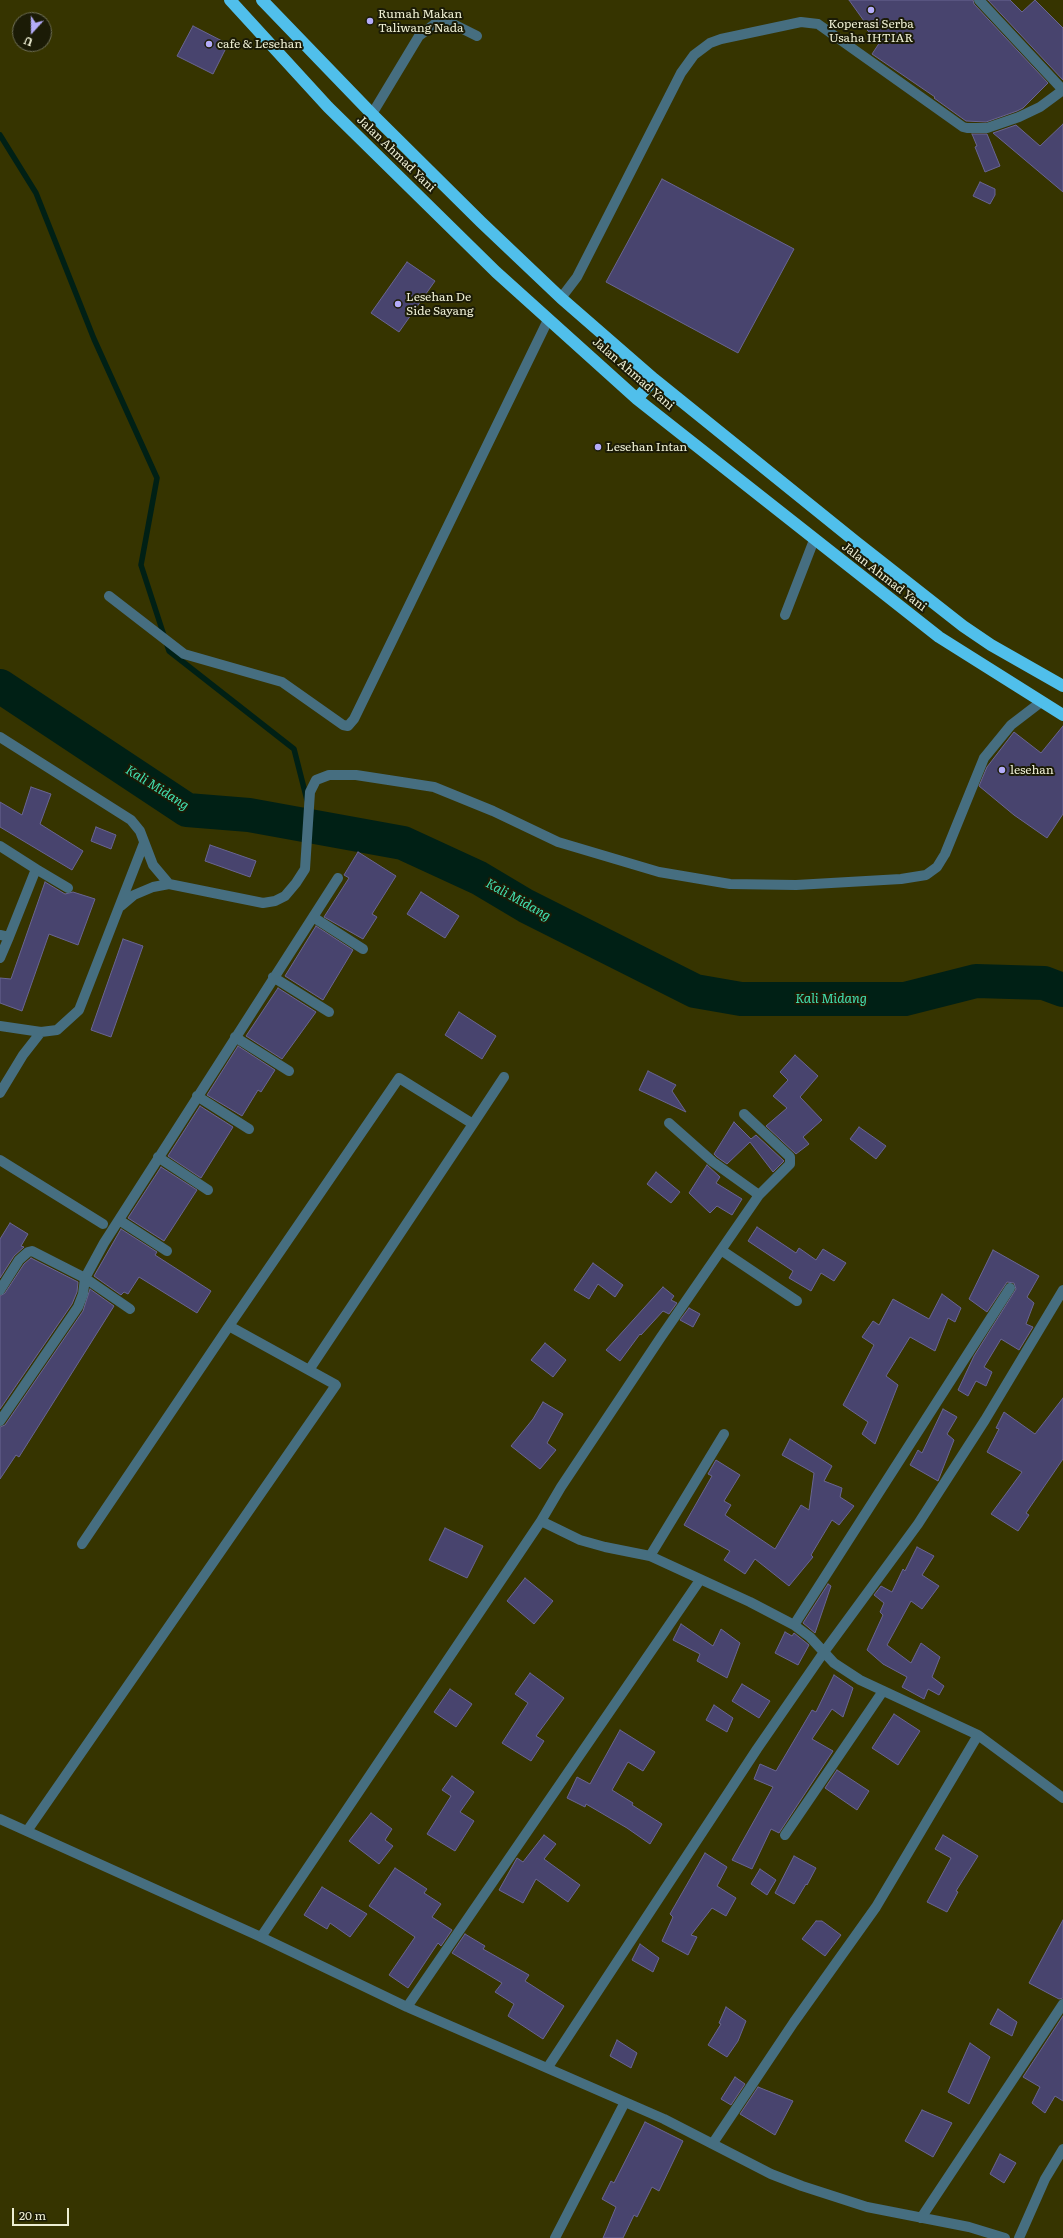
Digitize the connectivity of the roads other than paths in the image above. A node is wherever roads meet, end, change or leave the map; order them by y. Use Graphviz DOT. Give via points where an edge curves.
graph roads {
  1 [pos="230,0"];
  2 [pos="262,0"];
  3 [pos="979,0"];
  4 [pos="477,36"];
  5 [pos="1063,90"];
  6 [pos="372,114"];
  7 [pos="561,298"];
  8 [pos="548,320"];
  9 [pos="654,379"];
  10 [pos="637,399"];
  11 [pos="814,540"];
  12 [pos="109,596"];
  13 [pos="785,615"];
  14 [pos="1063,686"];
  15 [pos="1041,702"];
  16 [pos="1063,715"];
  17 [pos="0,737"];
  18 [pos="144,843"];
  19 [pos="0,846"];
  20 [pos="36,869"];
  21 [pos="338,878"];
  22 [pos="169,884"];
  23 [pos="68,888"];
  24 [pos="121,906"];
  25 [pos="313,916"];
  26 [pos="5,936"];
  27 [pos="363,949"];
  28 [pos="0,958"];
  29 [pos="273,977"];
  30 [pos="329,1012"];
  31 [pos="0,1026"];
  32 [pos="41,1032"];
  33 [pos="235,1038"];
  34 [pos="289,1071"];
  35 [pos="504,1077"];
  36 [pos="0,1093"];
  37 [pos="197,1096"];
  38 [pos="744,1114"];
  39 [pos="473,1124"];
  40 [pos="669,1124"];
  41 [pos="248,1129"];
  42 [pos="158,1157"];
  43 [pos="0,1160"];
  44 [pos="208,1190"];
  45 [pos="759,1195"];
  46 [pos="119,1220"];
  47 [pos="103,1224"];
  48 [pos="721,1250"];
  49 [pos="167,1251"];
  50 [pos="85,1278"];
  51 [pos="1010,1288"];
  52 [pos="0,1290"];
  53 [pos="1063,1290"];
  54 [pos="797,1301"];
  55 [pos="130,1309"];
  56 [pos="229,1326"];
  57 [pos="309,1370"];
  58 [pos="0,1421"];
  59 [pos="724,1434"];
  60 [pos="541,1521"];
  61 [pos="82,1544"];
  62 [pos="650,1556"];
  63 [pos="700,1580"];
  64 [pos="794,1625"];
  65 [pos="824,1652"];
  66 [pos="883,1691"];
  67 [pos="978,1735"];
  68 [pos="1063,1798"];
  69 [pos="0,1819"];
  70 [pos="27,1831"];
  71 [pos="785,1835"];
  72 [pos="261,1937"];
  73 [pos="1063,2004"];
  74 [pos="407,2007"];
  75 [pos="548,2068"];
  76 [pos="625,2102"];
  77 [pos="713,2143"];
  78 [pos="1063,2149"];
  79 [pos="921,2218"];
  80 [pos="554,2238"];
  81 [pos="1005,2238"];
  82 [pos="1018,2238"];
  1 -- 8 [label="highway, Jalan Ahmad Yani" via="328,107"];
  2 -- 6 [label="highway"];
  3 -- 5 [label="street"];
  4 -- 6 [label="street" via="453,24 436,24 420,36"];
  5 -- 7 [label="street" via="1040,107 1019,117 987,128 963,127 818,24 801,22 710,43 694,55 681,73 577,277"];
  6 -- 7 [label="highway"];
  7 -- 9 [label="highway"];
  8 -- 10 [label="highway, Jalan Ahmad Yani"];
  8 -- 12 [label="street" via="350,725 343,726 282,682 184,654"];
  9 -- 10 [label="highway"];
  9 -- 14 [label="highway" via="963,626"];
  10 -- 11 [label="highway, Jalan Ahmad Yani"];
  11 -- 13 [label="street"];
  11 -- 15 [label="highway, Jalan Ahmad Yani" via="939,638"];
  15 -- 16 [label="highway, Jalan Ahmad Yani"];
  15 -- 22 [label="street" via="1011,725 984,758 945,854 937,867 926,875 901,880 796,885 730,884 659,872 558,842 434,787 356,775 329,775 316,780 310,792 305,869 285,896 275,901 263,902"];
  17 -- 18 [label="street" via="131,820 140,831"];
  18 -- 22 [label="street" via="152,865"];
  18 -- 24 [label="street"];
  19 -- 20 [label="street"];
  20 -- 23 [label="street"];
  20 -- 26 [label="street"];
  21 -- 25 [label="street"];
  22 -- 24 [label="street" via="134,895"];
  24 -- 32 [label="street" via="78,1010 57,1030"];
  25 -- 27 [label="street"];
  25 -- 29 [label="street"];
  26 -- 28 [label="street"];
  29 -- 30 [label="street"];
  29 -- 33 [label="street"];
  31 -- 32 [label="street"];
  32 -- 36 [label="street" via="23,1055"];
  33 -- 34 [label="street"];
  33 -- 37 [label="street"];
  35 -- 39 [label="street"];
  37 -- 41 [label="street"];
  37 -- 42 [label="street"];
  38 -- 45 [label="street" via="791,1159"];
  39 -- 56 [label="street" via="398,1078"];
  39 -- 57 [label="street"];
  40 -- 45 [label="street" via="713,1162"];
  42 -- 44 [label="street"];
  42 -- 46 [label="street"];
  43 -- 47 [label="street"];
  45 -- 48 [label="street"];
  46 -- 49 [label="street"];
  46 -- 50 [label="street"];
  48 -- 54 [label="street"];
  48 -- 60 [label="street" via="561,1487"];
  50 -- 52 [label="street" via="30,1251 19,1260"];
  50 -- 55 [label="street"];
  50 -- 58 [label="street" via="78,1307"];
  51 -- 64 [label="street"];
  53 -- 65 [label="street" via="985,1420 918,1524"];
  56 -- 57 [label="street"];
  56 -- 61 [label="street"];
  57 -- 70 [label="street" via="336,1385"];
  59 -- 62 [label="street"];
  60 -- 62 [label="street" via="585,1541"];
  60 -- 72 [label="street"];
  62 -- 63 [label="street"];
  63 -- 64 [label="street"];
  63 -- 74 [label="street"];
  64 -- 65 [label="street" via="810,1636"];
  65 -- 66 [label="street" via="834,1663"];
  65 -- 75 [label="street" via="756,1749"];
  66 -- 67 [label="street"];
  66 -- 71 [label="street"];
  67 -- 68 [label="street"];
  67 -- 77 [label="street" via="876,1907 794,2022"];
  69 -- 70 [label="street"];
  70 -- 72 [label="street"];
  72 -- 74 [label="street"];
  73 -- 79 [label="street"];
  74 -- 75 [label="street"];
  75 -- 76 [label="street"];
  76 -- 77 [label="street"];
  76 -- 80 [label="street"];
  77 -- 79 [label="street" via="741,2159 802,2186 867,2207"];
  78 -- 82 [label="street" via="1044,2179"];
  79 -- 81 [label="street" via="969,2227"];
}
